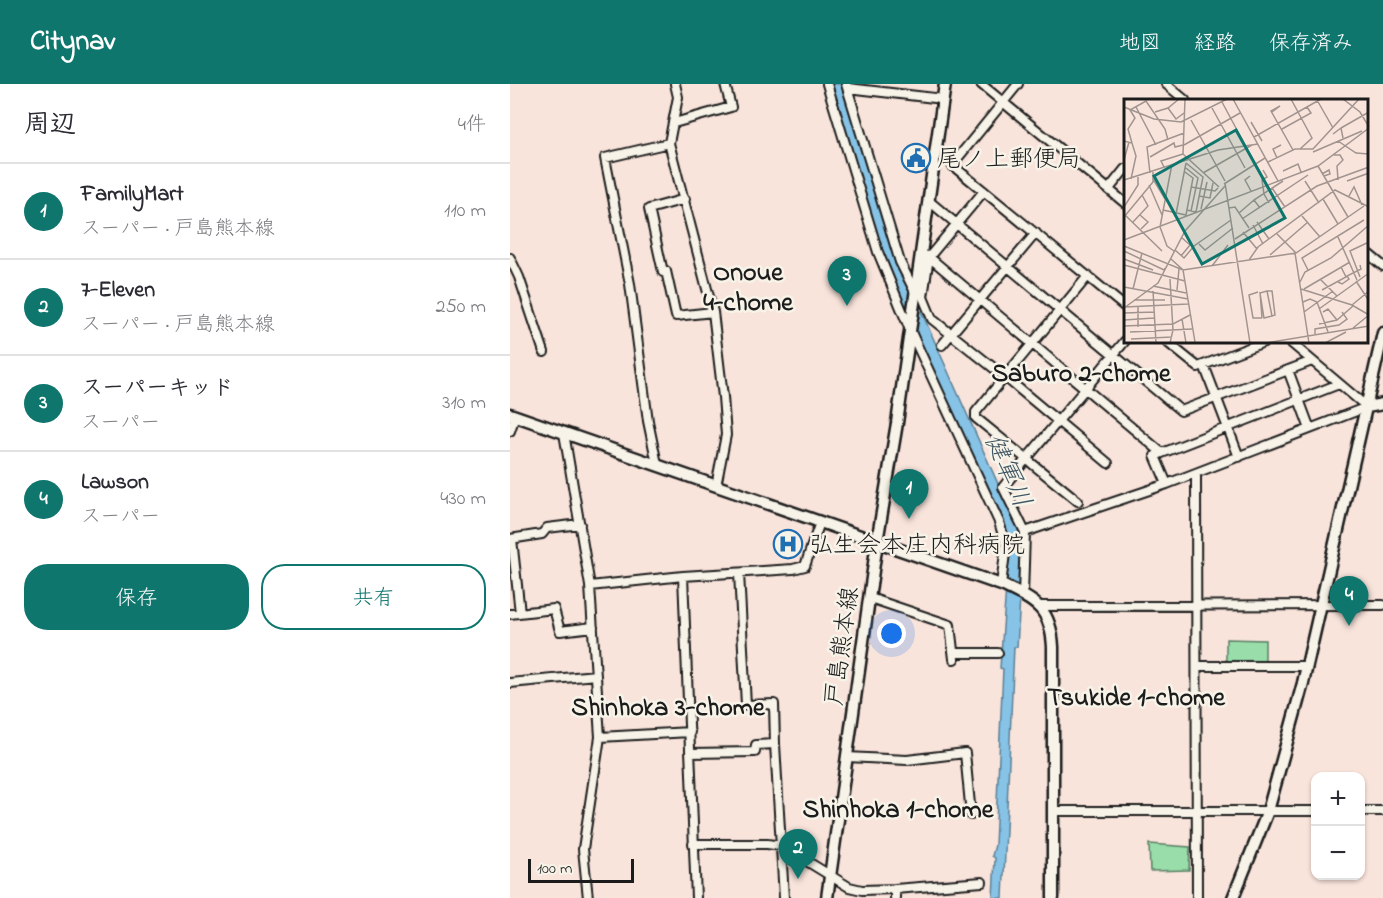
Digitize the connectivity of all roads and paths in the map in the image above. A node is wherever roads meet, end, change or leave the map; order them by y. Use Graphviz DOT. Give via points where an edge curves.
graph roads {
  1 [pos="675,84"];
  2 [pos="725,84"];
  3 [pos="827,84"];
  4 [pos="945,84"];
  5 [pos="981,84"];
  6 [pos="1018,84"];
  7 [pos="1166,84"];
  8 [pos="847,86"];
  9 [pos="943,99"];
  10 [pos="1182,99"];
  11 [pos="1003,102"];
  12 [pos="674,123"];
  13 [pos="669,142"];
  14 [pos="1124,170"];
  15 [pos="1109,189"];
  16 [pos="984,190"];
  17 [pos="685,199"];
  18 [pos="929,201"];
  19 [pos="1124,202"];
  20 [pos="957,224"];
  21 [pos="1036,233"];
  22 [pos="1368,254"];
  23 [pos="925,255"];
  24 [pos="510,258"];
  25 [pos="1008,266"];
  26 [pos="1383,266"];
  27 [pos="1088,276"];
  28 [pos="915,292"];
  29 [pos="980,300"];
  30 [pos="1124,306"];
  31 [pos="1061,310"];
  32 [pos="713,312"];
  33 [pos="910,330"];
  34 [pos="1383,333"];
  35 [pos="952,334"];
  36 [pos="1124,342"];
  37 [pos="1033,344"];
  38 [pos="1169,344"];
  39 [pos="1259,344"];
  40 [pos="1292,344"];
  41 [pos="942,345"];
  42 [pos="544,352"];
  43 [pos="1114,354"];
  44 [pos="1312,361"];
  45 [pos="1204,365"];
  46 [pos="1288,370"];
  47 [pos="1005,377"];
  48 [pos="1339,384"];
  49 [pos="1086,388"];
  50 [pos="1217,397"];
  51 [pos="1299,400"];
  52 [pos="1383,404"];
  53 [pos="1367,407"];
  54 [pos="513,415"];
  55 [pos="1058,421"];
  56 [pos="1228,427"];
  57 [pos="1310,429"];
  58 [pos="510,431"];
  59 [pos="564,433"];
  60 [pos="1162,453"];
  61 [pos="1239,457"];
  62 [pos="1027,459"];
  63 [pos="1108,463"];
  64 [pos="657,464"];
  65 [pos="1196,473"];
  66 [pos="1167,484"];
  67 [pos="716,486"];
  68 [pos="1078,501"];
  69 [pos="820,522"];
  70 [pos="580,524"];
  71 [pos="1025,532"];
  72 [pos="511,539"];
  73 [pos="877,542"];
  74 [pos="739,573"];
  75 [pos="683,576"];
  76 [pos="1003,585"];
  77 [pos="590,586"];
  78 [pos="1022,595"];
  79 [pos="870,598"];
  80 [pos="1383,605"];
  81 [pos="1037,606"];
  82 [pos="1196,606"];
  83 [pos="1321,606"];
  84 [pos="520,613"];
  85 [pos="510,614"];
  86 [pos="593,627"];
  87 [pos="998,653"];
  88 [pos="1197,666"];
  89 [pos="1307,666"];
  90 [pos="596,675"];
  91 [pos="510,683"];
  92 [pos="690,732"];
  93 [pos="600,736"];
  94 [pos="775,744"];
  95 [pos="690,753"];
  96 [pos="847,757"];
  97 [pos="1052,811"];
  98 [pos="1268,811"];
  99 [pos="1311,811"];
  100 [pos="1365,811"];
  101 [pos="1383,811"];
  102 [pos="1197,812"];
  103 [pos="970,815"];
  104 [pos="693,844"];
  105 [pos="782,846"];
  106 [pos="831,875"];
  107 [pos="982,882"];
  108 [pos="895,889"];
  109 [pos="588,898"];
  110 [pos="696,898"];
  111 [pos="784,898"];
  112 [pos="827,898"];
  113 [pos="895,898"];
  114 [pos="1053,898"];
  115 [pos="1197,898"];
  116 [pos="1233,898"];
  1 -- 12 [label="street" via="678,97"];
  2 -- 12 [label="street" via="731,107"];
  3 -- 33 [label="street" via="878,252"];
  4 -- 9 [label="street"];
  5 -- 11 [label="street"];
  6 -- 11 [label="street"];
  7 -- 10 [label="street"];
  8 -- 9 [label="street"];
  8 -- 28 [label="street" via="900,262"];
  9 -- 18 [label="street"];
  11 -- 15 [label="street"];
  11 -- 16 [label="street" via="952,165"];
  12 -- 13 [label="street"];
  13 -- 17 [label="street"];
  13 -- 64 [label="street" via="605,158 630,284"];
  14 -- 15 [label="street"];
  15 -- 19 [label="street"];
  16 -- 20 [label="street"];
  16 -- 21 [label="street"];
  17 -- 32 [label="street"];
  17 -- 32 [label="street" via="649,209 676,316"];
  18 -- 20 [label="street"];
  18 -- 23 [label="street"];
  20 -- 23 [label="street"];
  20 -- 25 [label="street"];
  21 -- 25 [label="street"];
  21 -- 27 [label="street"];
  22 -- 26 [label="street"];
  23 -- 28 [label="street"];
  23 -- 29 [label="street"];
  23 -- 35 [label="street" via="923,297 932,319"];
  24 -- 42 [label="street"];
  25 -- 29 [label="street"];
  25 -- 31 [label="street"];
  27 -- 30 [label="street"];
  27 -- 31 [label="street"];
  28 -- 33 [label="street, 戸島熊本線"];
  29 -- 35 [label="street"];
  29 -- 37 [label="street"];
  31 -- 37 [label="street"];
  31 -- 43 [label="street"];
  32 -- 67 [label="street" via="726,435"];
  33 -- 73 [label="street, 戸島熊本線"];
  33 -- 76 [label="street" via="999,522 1006,545"];
  34 -- 53 [label="street"];
  35 -- 41 [label="street"];
  35 -- 47 [label="street"];
  36 -- 43 [label="street"];
  37 -- 47 [label="street"];
  37 -- 49 [label="street"];
  38 -- 45 [label="street" via="1198,368"];
  39 -- 45 [label="street"];
  40 -- 44 [label="street"];
  43 -- 49 [label="street"];
  43 -- 50 [label="street" via="1181,411"];
  44 -- 46 [label="street"];
  44 -- 48 [label="street"];
  45 -- 50 [label="street"];
  46 -- 50 [label="street"];
  46 -- 51 [label="street"];
  47 -- 55 [label="street"];
  47 -- 62 [label="street" via="976,412 976,418"];
  48 -- 51 [label="street"];
  48 -- 53 [label="street"];
  49 -- 55 [label="street"];
  49 -- 60 [label="street"];
  50 -- 56 [label="street"];
  51 -- 56 [label="street"];
  51 -- 57 [label="street"];
  52 -- 53 [label="street"];
  53 -- 57 [label="street"];
  53 -- 83 [label="street"];
  54 -- 58 [label="street"];
  54 -- 59 [label="street"];
  55 -- 62 [label="street"];
  55 -- 63 [label="street"];
  56 -- 60 [label="street"];
  56 -- 61 [label="street"];
  57 -- 61 [label="street"];
  59 -- 64 [label="street"];
  59 -- 70 [label="street"];
  60 -- 66 [label="street" via="1155,456"];
  61 -- 65 [label="street"];
  62 -- 68 [label="street"];
  62 -- 71 [label="street" via="1004,487"];
  64 -- 67 [label="street"];
  65 -- 66 [label="street"];
  65 -- 82 [label="street"];
  66 -- 71 [label="street"];
  67 -- 69 [label="street"];
  69 -- 73 [label="street"];
  69 -- 74 [label="street" via="805,566"];
  70 -- 72 [label="street" via="547,528 542,534"];
  70 -- 77 [label="street"];
  71 -- 78 [label="street"];
  72 -- 84 [label="street"];
  73 -- 76 [label="street"];
  73 -- 79 [label="street, 戸島熊本線"];
  74 -- 75 [label="street"];
  74 -- 94 [label="street" via="746,705 774,704"];
  75 -- 77 [label="street"];
  75 -- 92 [label="street"];
  76 -- 78 [label="street"];
  77 -- 86 [label="street"];
  78 -- 81 [label="street"];
  79 -- 87 [label="street" via="950,625 954,656"];
  79 -- 96 [label="street, 戸島熊本線"];
  80 -- 83 [label="street"];
  81 -- 82 [label="street"];
  81 -- 97 [label="street" via="1052,628"];
  82 -- 83 [label="street"];
  82 -- 88 [label="street"];
  83 -- 89 [label="street"];
  84 -- 85 [label="street"];
  84 -- 86 [label="street" via="554,609 560,631"];
  86 -- 90 [label="street"];
  88 -- 89 [label="street"];
  88 -- 102 [label="street"];
  89 -- 98 [label="street"];
  90 -- 91 [label="street"];
  90 -- 93 [label="street"];
  92 -- 93 [label="street"];
  92 -- 95 [label="street"];
  93 -- 109 [label="street" via="583,849"];
  94 -- 95 [label="street" via="756,745 755,752"];
  94 -- 105 [label="street"];
  95 -- 104 [label="street"];
  96 -- 103 [label="street" via="907,760 965,753"];
  96 -- 106 [label="street, 戸島熊本線"];
  97 -- 102 [label="street"];
  97 -- 114 [label="street"];
  98 -- 99 [label="street"];
  98 -- 102 [label="street"];
  98 -- 116 [label="street"];
  100 -- 101 [label="street"];
  102 -- 115 [label="street"];
  104 -- 105 [label="street"];
  104 -- 110 [label="street"];
  105 -- 106 [label="street"];
  105 -- 111 [label="street"];
  106 -- 108 [label="street" via="849,888"];
  106 -- 112 [label="street, 戸島熊本線"];
  107 -- 108 [label="street"];
  108 -- 113 [label="street"];
}
